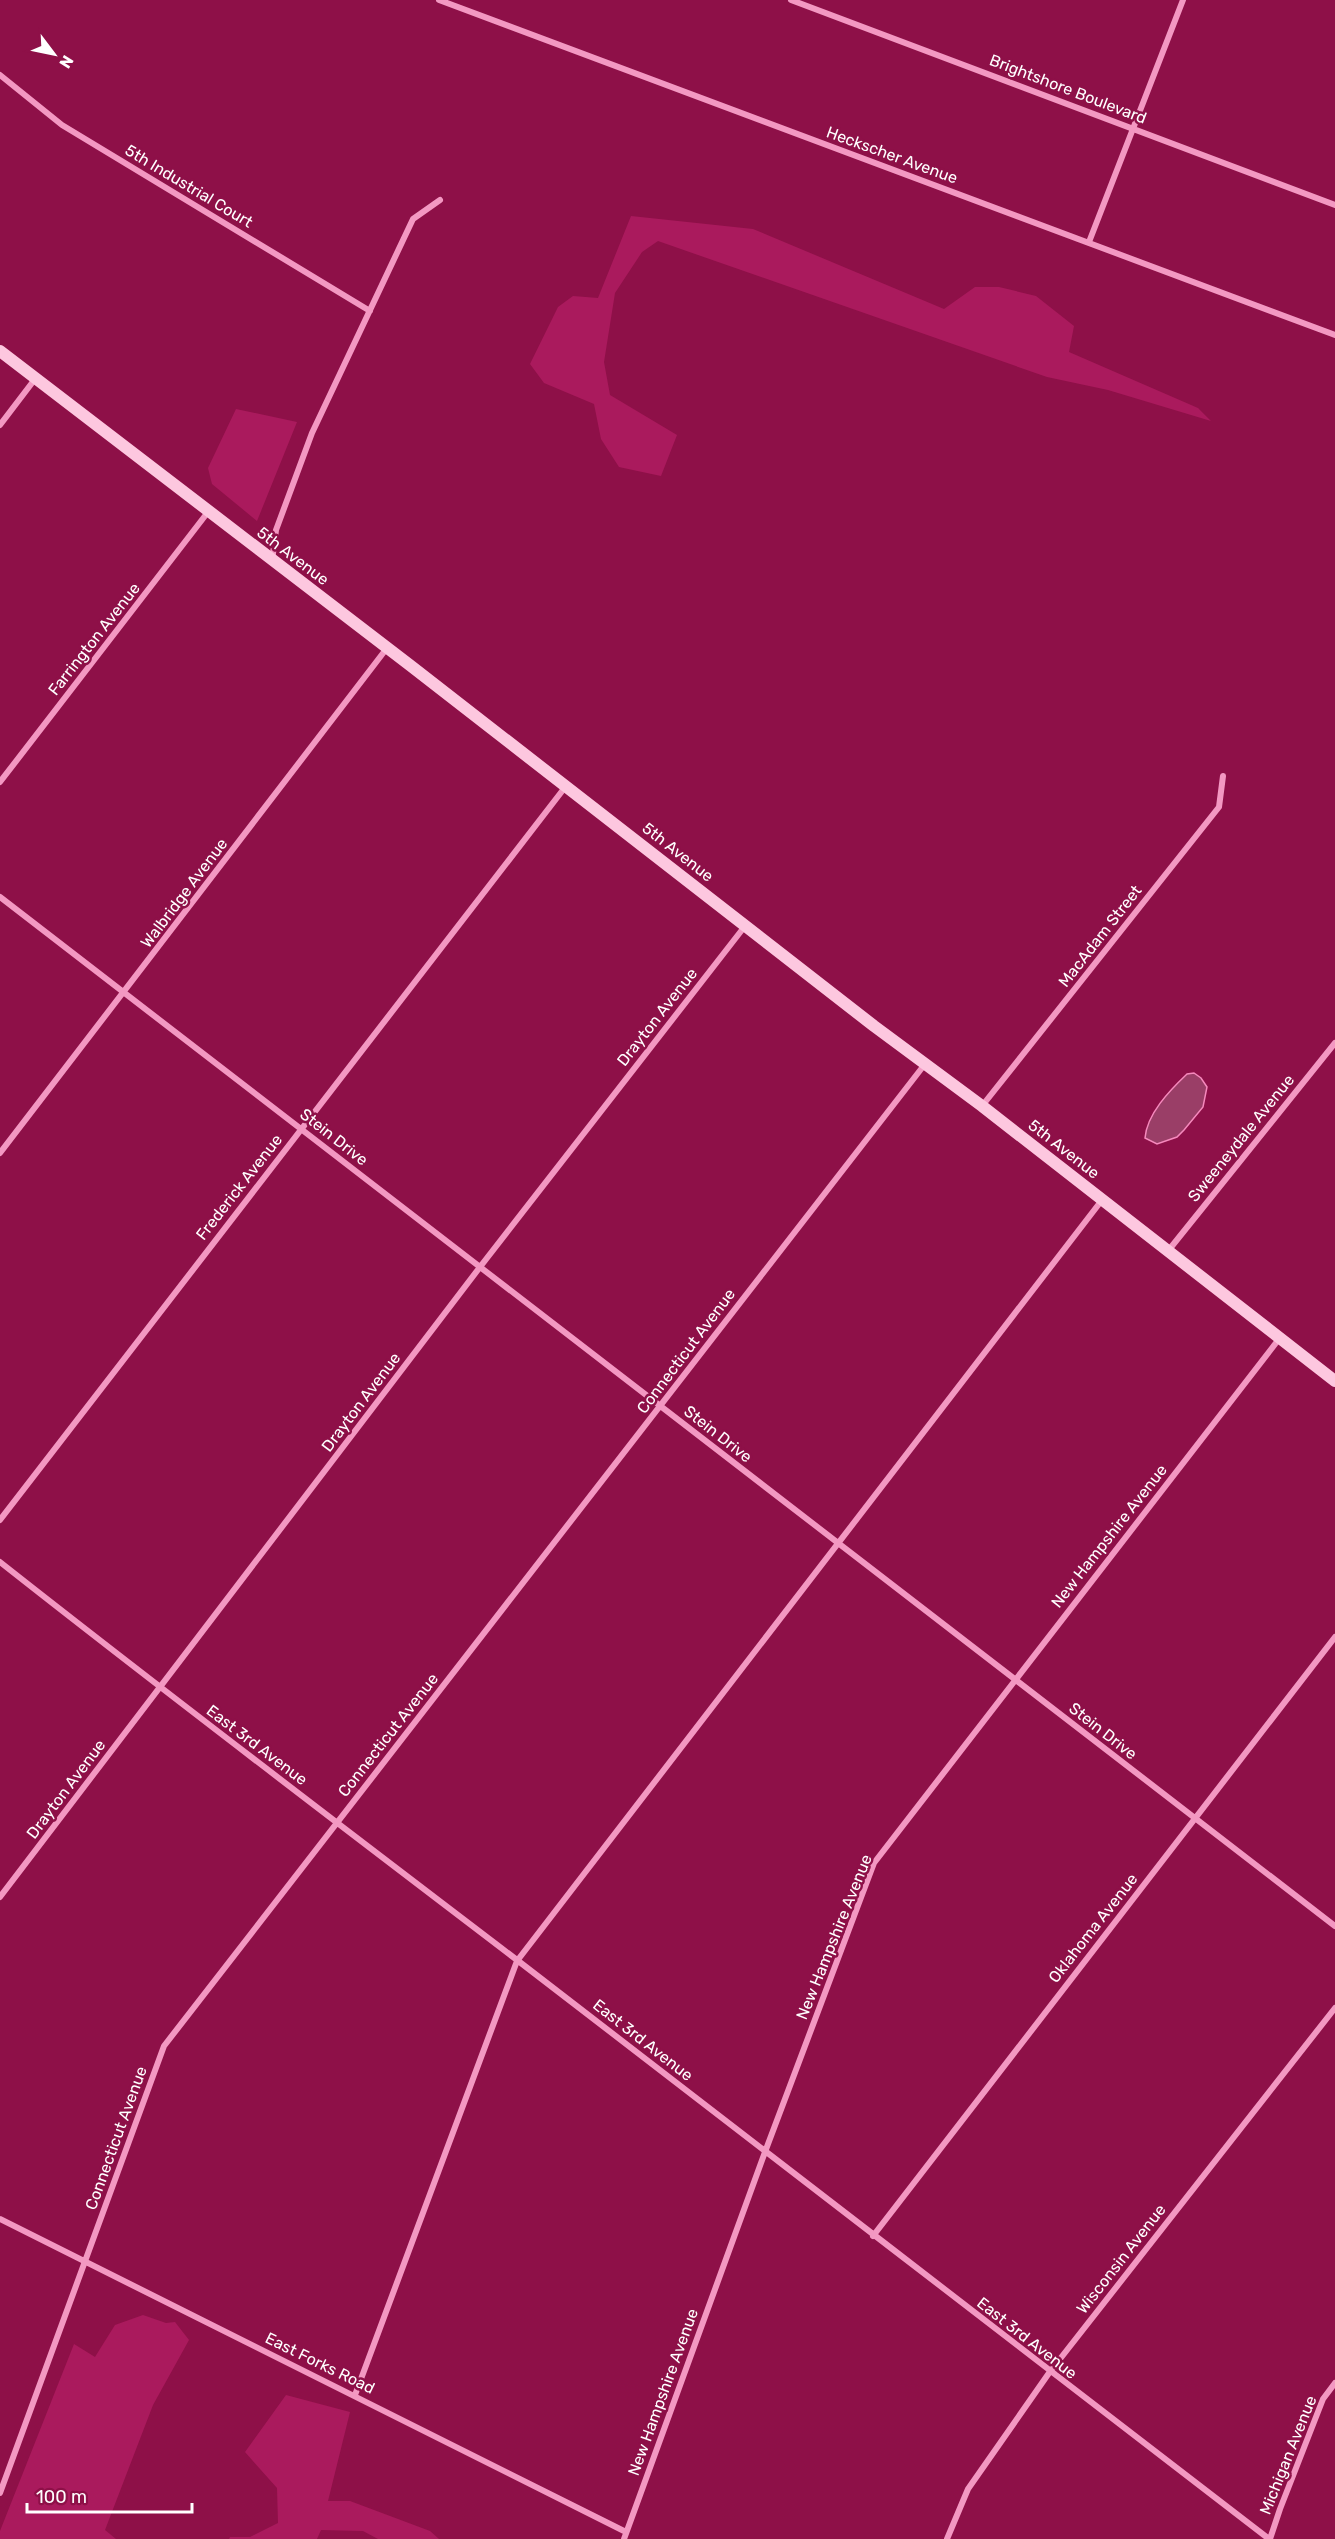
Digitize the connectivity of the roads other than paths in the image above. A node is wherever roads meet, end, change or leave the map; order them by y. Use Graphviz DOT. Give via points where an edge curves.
graph roads {
  1 [pos="439,0"];
  2 [pos="791,0"];
  3 [pos="1183,0"];
  4 [pos="0,75"];
  5 [pos="1133,128"];
  6 [pos="440,200"];
  7 [pos="1335,205"];
  8 [pos="1089,242"];
  9 [pos="370,311"];
  10 [pos="1335,335"];
  11 [pos="0,351"];
  12 [pos="35,379"];
  13 [pos="0,425"];
  14 [pos="208,512"];
  15 [pos="272,562"];
  16 [pos="387,648"];
  17 [pos="1223,776"];
  18 [pos="0,782"];
  19 [pos="566,786"];
  20 [pos="0,897"];
  21 [pos="746,925"];
  22 [pos="125,993"];
  23 [pos="1335,1043"];
  24 [pos="925,1064"];
  25 [pos="982,1106"];
  26 [pos="302,1129"];
  27 [pos="0,1153"];
  28 [pos="1102,1200"];
  29 [pos="1168,1251"];
  30 [pos="480,1267"];
  31 [pos="1279,1339"];
  32 [pos="1335,1381"];
  33 [pos="661,1407"];
  34 [pos="0,1520"];
  35 [pos="837,1544"];
  36 [pos="0,1562"];
  37 [pos="1335,1637"];
  38 [pos="1016,1680"];
  39 [pos="160,1688"];
  40 [pos="1195,1819"];
  41 [pos="337,1822"];
  42 [pos="0,1897"];
  43 [pos="1335,1926"];
  44 [pos="517,1961"];
  45 [pos="1335,2008"];
  46 [pos="765,2152"];
  47 [pos="0,2220"];
  48 [pos="873,2236"];
  49 [pos="85,2262"];
  50 [pos="1049,2373"];
  51 [pos="1335,2383"];
  52 [pos="355,2395"];
  53 [pos="0,2493"];
  54 [pos="625,2536"];
  55 [pos="947,2539"];
  56 [pos="1270,2539"];
  1 -- 8 [label="street, Heckscher Avenue"];
  2 -- 5 [label="street, Brightshore Boulevard"];
  3 -- 5 [label="street"];
  4 -- 9 [label="street, 5th Industrial Court" via="62,125"];
  5 -- 7 [label="street, Brightshore Boulevard"];
  5 -- 8 [label="street"];
  6 -- 9 [label="street" via="413,219"];
  8 -- 10 [label="street, Heckscher Avenue"];
  9 -- 15 [label="street" via="312,433 276,530"];
  11 -- 12 [label="main road, 5th Avenue"];
  12 -- 13 [label="street"];
  12 -- 14 [label="main road, 5th Avenue"];
  14 -- 15 [label="main road, 5th Avenue"];
  14 -- 18 [label="street, Farrington Avenue"];
  15 -- 16 [label="main road, 5th Avenue"];
  16 -- 19 [label="main road, 5th Avenue"];
  16 -- 22 [label="street, Walbridge Avenue"];
  17 -- 25 [label="street, MacAdam Street" via="1219,807"];
  19 -- 21 [label="main road, 5th Avenue"];
  19 -- 26 [label="street, Frederick Avenue"];
  20 -- 22 [label="street, Stein Drive"];
  21 -- 24 [label="main road, 5th Avenue"];
  21 -- 30 [label="street, Drayton Avenue"];
  22 -- 26 [label="street, Stein Drive"];
  22 -- 27 [label="street, Walbridge Avenue"];
  23 -- 29 [label="street, Sweeneydale Avenue"];
  24 -- 25 [label="main road, 5th Avenue"];
  24 -- 33 [label="street, Connecticut Avenue"];
  25 -- 28 [label="main road, 5th Avenue"];
  26 -- 30 [label="street, Stein Drive"];
  26 -- 34 [label="street, Frederick Avenue"];
  28 -- 29 [label="main road, 5th Avenue"];
  28 -- 35 [label="street"];
  29 -- 31 [label="main road, 5th Avenue"];
  30 -- 33 [label="street, Stein Drive"];
  30 -- 39 [label="street, Drayton Avenue"];
  31 -- 32 [label="main road, 5th Avenue"];
  31 -- 38 [label="street, New Hampshire Avenue"];
  33 -- 35 [label="street, Stein Drive"];
  33 -- 41 [label="street, Connecticut Avenue"];
  35 -- 38 [label="street, Stein Drive"];
  35 -- 44 [label="street"];
  36 -- 39 [label="street, East 3rd Avenue"];
  37 -- 40 [label="street, Oklahoma Avenue"];
  38 -- 40 [label="street, Stein Drive"];
  38 -- 46 [label="street, New Hampshire Avenue" via="874,1863"];
  39 -- 41 [label="street, East 3rd Avenue"];
  39 -- 42 [label="street, Drayton Avenue"];
  40 -- 43 [label="street, Stein Drive"];
  40 -- 48 [label="street, Oklahoma Avenue"];
  41 -- 44 [label="street, East 3rd Avenue"];
  41 -- 49 [label="street, Connecticut Avenue" via="164,2046"];
  44 -- 46 [label="street, East 3rd Avenue"];
  44 -- 52 [label="street"];
  45 -- 50 [label="street, Wisconsin Avenue"];
  46 -- 48 [label="street, East 3rd Avenue"];
  46 -- 54 [label="street, New Hampshire Avenue"];
  47 -- 49 [label="street, East Forks Road"];
  48 -- 50 [label="street, East 3rd Avenue"];
  49 -- 52 [label="street, East Forks Road"];
  49 -- 53 [label="street, Connecticut Avenue"];
  50 -- 55 [label="street, Wisconsin Avenue" via="968,2489"];
  50 -- 56 [label="street, East 3rd Avenue"];
  51 -- 56 [label="street, Michigan Avenue" via="1323,2399"];
  52 -- 54 [label="street, East Forks Road"];
}
